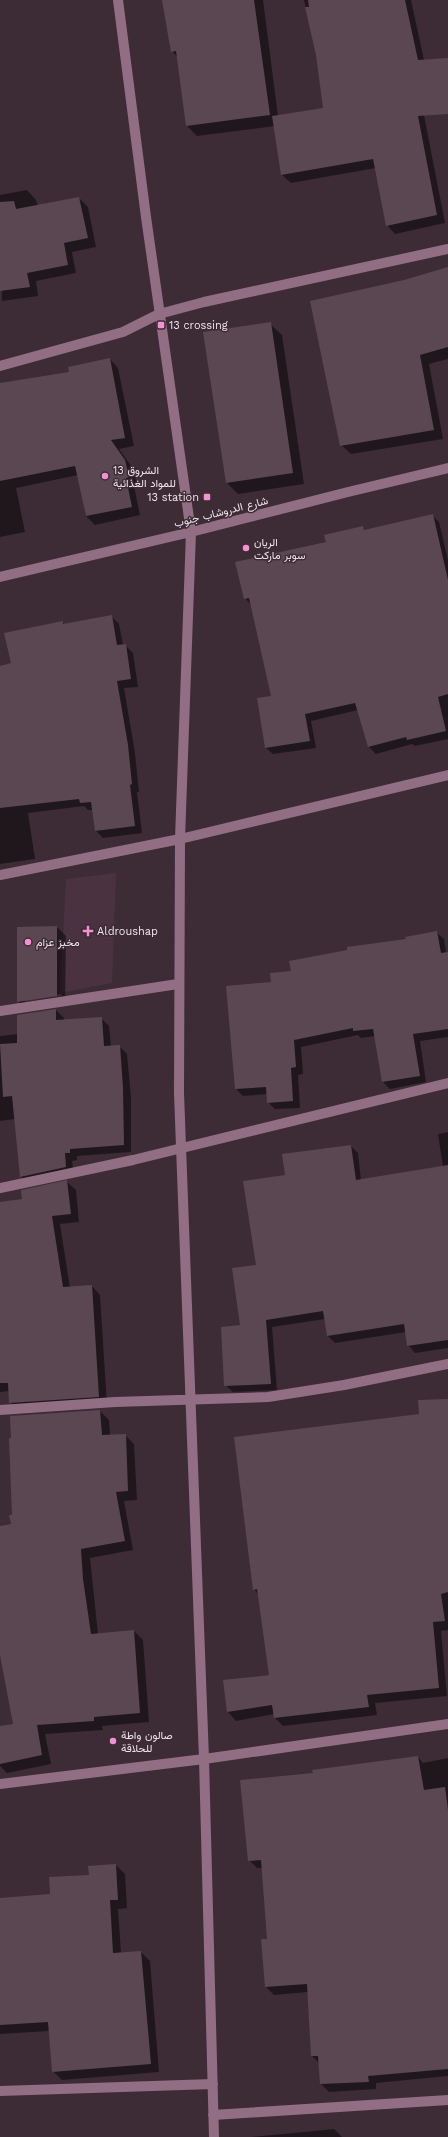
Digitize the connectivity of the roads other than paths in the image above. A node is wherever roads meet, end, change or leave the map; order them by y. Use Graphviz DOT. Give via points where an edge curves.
graph roads {
  1 [pos="118,0"];
  2 [pos="448,249"];
  3 [pos="159,314"];
  4 [pos="0,366"];
  5 [pos="448,468"];
  6 [pos="191,532"];
  7 [pos="0,577"];
  8 [pos="448,775"];
  9 [pos="180,839"];
  10 [pos="0,875"];
  11 [pos="178,984"];
  12 [pos="0,1011"];
  13 [pos="448,1083"];
  14 [pos="180,1148"];
  15 [pos="0,1188"];
  16 [pos="448,1364"];
  17 [pos="189,1400"];
  18 [pos="0,1410"];
  19 [pos="448,1724"];
  20 [pos="204,1759"];
  21 [pos="0,1784"];
  22 [pos="213,2084"];
  23 [pos="0,2091"];
  24 [pos="448,2100"];
  25 [pos="214,2115"];
  26 [pos="214,2137"];
  1 -- 3 [label="street"];
  2 -- 3 [label="street"];
  3 -- 4 [label="street" via="123,332"];
  3 -- 6 [label="street"];
  5 -- 6 [label="street, شارع الدروشاب جنوب"];
  6 -- 7 [label="street, شارع الدروشاب جنوب"];
  6 -- 9 [label="street"];
  8 -- 9 [label="street"];
  9 -- 10 [label="street"];
  9 -- 11 [label="street"];
  11 -- 12 [label="street"];
  11 -- 14 [label="street"];
  13 -- 14 [label="street"];
  14 -- 15 [label="street"];
  14 -- 17 [label="street"];
  16 -- 17 [label="street" via="268,1397"];
  17 -- 18 [label="street"];
  17 -- 20 [label="street"];
  19 -- 20 [label="street"];
  20 -- 21 [label="street"];
  20 -- 22 [label="street"];
  22 -- 23 [label="street"];
  22 -- 25 [label="street"];
  24 -- 25 [label="street"];
  25 -- 26 [label="street"];
}
